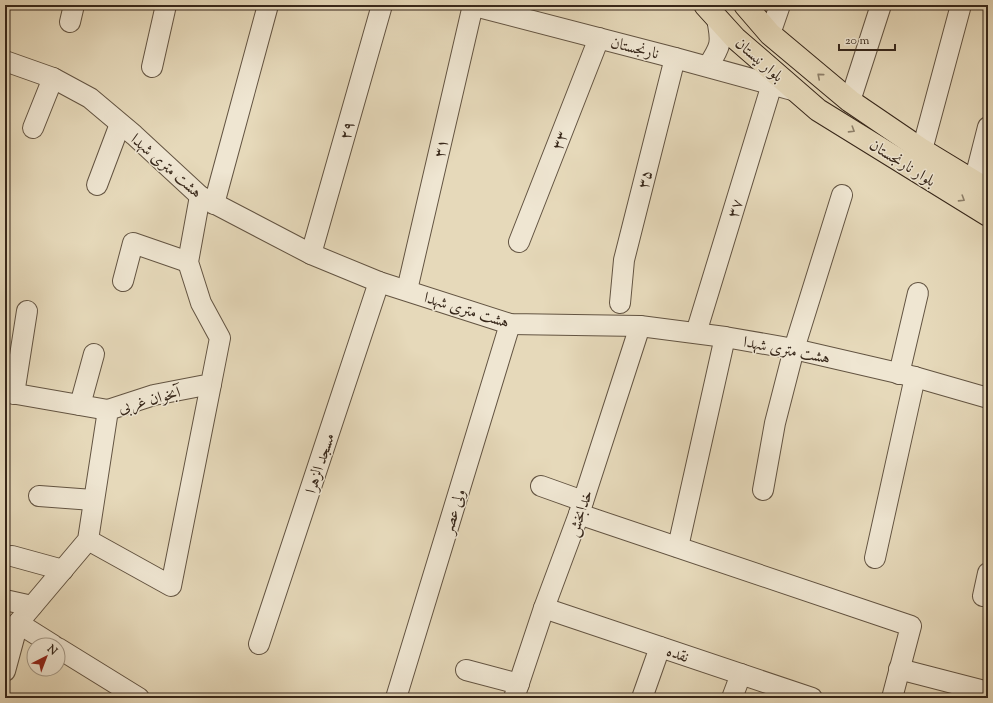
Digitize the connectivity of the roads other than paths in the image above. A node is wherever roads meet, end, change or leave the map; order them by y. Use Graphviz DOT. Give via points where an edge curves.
graph roads {
  1 [pos="166,5"];
  2 [pos="268,5"];
  3 [pos="382,5"];
  4 [pos="472,5"];
  5 [pos="745,5"];
  6 [pos="780,5"];
  7 [pos="881,5"];
  8 [pos="961,5"];
  9 [pos="711,12"];
  10 [pos="770,34"];
  11 [pos="599,38"];
  12 [pos="675,58"];
  13 [pos="5,61"];
  14 [pos="708,66"];
  15 [pos="152,67"];
  16 [pos="53,78"];
  17 [pos="772,84"];
  18 [pos="797,92"];
  19 [pos="850,101"];
  20 [pos="818,110"];
  21 [pos="120,124"];
  22 [pos="988,127"];
  23 [pos="33,128"];
  24 [pos="922,150"];
  25 [pos="97,185"];
  26 [pos="981,186"];
  27 [pos="842,195"];
  28 [pos="207,200"];
  29 [pos="988,215"];
  30 [pos="519,242"];
  31 [pos="311,254"];
  32 [pos="188,262"];
  33 [pos="123,281"];
  34 [pos="380,282"];
  35 [pos="407,290"];
  36 [pos="918,293"];
  37 [pos="620,303"];
  38 [pos="27,311"];
  39 [pos="510,324"];
  40 [pos="640,326"];
  41 [pos="696,333"];
  42 [pos="725,337"];
  43 [pos="794,349"];
  44 [pos="94,354"];
  45 [pos="907,375"];
  46 [pos="211,384"];
  47 [pos="9,393"];
  48 [pos="988,398"];
  49 [pos="80,406"];
  50 [pos="108,410"];
  51 [pos="541,486"];
  52 [pos="763,490"];
  53 [pos="39,496"];
  54 [pos="93,500"];
  55 [pos="581,507"];
  56 [pos="88,540"];
  57 [pos="678,547"];
  58 [pos="12,556"];
  59 [pos="875,558"];
  60 [pos="63,570"];
  61 [pos="988,573"];
  62 [pos="983,596"];
  63 [pos="5,600"];
  64 [pos="32,606"];
  65 [pos="544,608"];
  66 [pos="18,623"];
  67 [pos="40,637"];
  68 [pos="259,644"];
  69 [pos="660,647"];
  70 [pos="66,653"];
  71 [pos="899,668"];
  72 [pos="5,670"];
  73 [pos="466,670"];
  74 [pos="741,674"];
  75 [pos="516,691"];
  76 [pos="988,692"];
  77 [pos="800,696"];
  78 [pos="139,698"];
  79 [pos="396,698"];
  80 [pos="642,698"];
  81 [pos="732,698"];
  82 [pos="892,698"];
  1 -- 15 [label="street"];
  2 -- 28 [label="street"];
  3 -- 31 [label="street, ۲۹"];
  4 -- 11 [label="street, نارنجستان"];
  4 -- 35 [label="street, ۳۱"];
  5 -- 10 [label="main road, بلوار نیستان"];
  6 -- 10 [label="street"];
  7 -- 19 [label="street"];
  8 -- 24 [label="street"];
  9 -- 14 [label="street" via="720,36 718,50"];
  9 -- 18 [label="main road, بلوار نیستان" via="735,38"];
  19 -- 10 [label="main road, بلوار نیستان, one-way"];
  11 -- 12 [label="street, نارنجستان"];
  11 -- 30 [label="street, ۳۳"];
  12 -- 14 [label="street, نارنجستان"];
  12 -- 37 [label="street, ۳۵" via="624,260"];
  13 -- 16 [label="street, هشت متری شهدا"];
  14 -- 17 [label="street, نارنجستان"];
  16 -- 21 [label="street, هشت متری شهدا" via="90,98"];
  16 -- 23 [label="street"];
  17 -- 18 [label="street, نارنجستان"];
  17 -- 41 [label="street, ۳۷"];
  18 -- 20 [label="main road, بلوار نیستان"];
  19 -- 24 [label="main road, بلوار نارنجستان"];
  20 -- 29 [label="main road, بلوار نارنجستان, one-way"];
  21 -- 25 [label="street"];
  21 -- 28 [label="street, هشت متری شهدا"];
  22 -- 26 [label="street"];
  24 -- 26 [label="main road, بلوار نارنجستان"];
  27 -- 43 [label="street"];
  28 -- 31 [label="street, هشت متری شهدا"];
  28 -- 32 [label="street"];
  31 -- 34 [label="street, هشت متری شهدا"];
  32 -- 33 [label="street" via="133,243"];
  32 -- 46 [label="street" via="201,303 220,338"];
  34 -- 35 [label="street, هشت متری شهدا"];
  34 -- 68 [label="street, مسجد الزهرا"];
  35 -- 39 [label="street, هشت متری شهدا"];
  36 -- 45 [label="street"];
  38 -- 47 [label="street"];
  39 -- 40 [label="street, هشت متری شهدا"];
  39 -- 79 [label="street, ولی عصر"];
  40 -- 41 [label="street, هشت متری شهدا"];
  40 -- 55 [label="street, خدابخش"];
  41 -- 42 [label="street, هشت متری شهدا"];
  42 -- 43 [label="street, هشت متری شهدا"];
  42 -- 57 [label="street"];
  43 -- 45 [label="street, هشت متری شهدا"];
  43 -- 52 [label="street" via="775,422"];
  44 -- 49 [label="street"];
  45 -- 48 [label="street, هشت متری شهدا"];
  45 -- 59 [label="street"];
  46 -- 50 [label="street, آبخوان غربی" via="154,395"];
  46 -- 56 [label="street" via="171,586"];
  47 -- 49 [label="street"];
  49 -- 50 [label="street"];
  50 -- 54 [label="street, آبخوان غربی"];
  51 -- 55 [label="street"];
  53 -- 54 [label="street"];
  54 -- 56 [label="street, آبخوان غربی"];
  55 -- 57 [label="street"];
  55 -- 65 [label="street, خدابخش"];
  56 -- 60 [label="street"];
  57 -- 71 [label="street" via="911,626"];
  58 -- 60 [label="street"];
  60 -- 64 [label="street"];
  61 -- 62 [label="street"];
  63 -- 64 [label="street"];
  64 -- 66 [label="street"];
  65 -- 69 [label="street, نقده"];
  65 -- 75 [label="street, خدابخش"];
  66 -- 67 [label="street"];
  66 -- 72 [label="street"];
  69 -- 74 [label="street, نقده"];
  69 -- 80 [label="street"];
  70 -- 78 [label="street"];
  71 -- 76 [label="street"];
  71 -- 82 [label="street"];
  73 -- 75 [label="street"];
  74 -- 77 [label="street, نقده"];
  74 -- 81 [label="street"];
}
